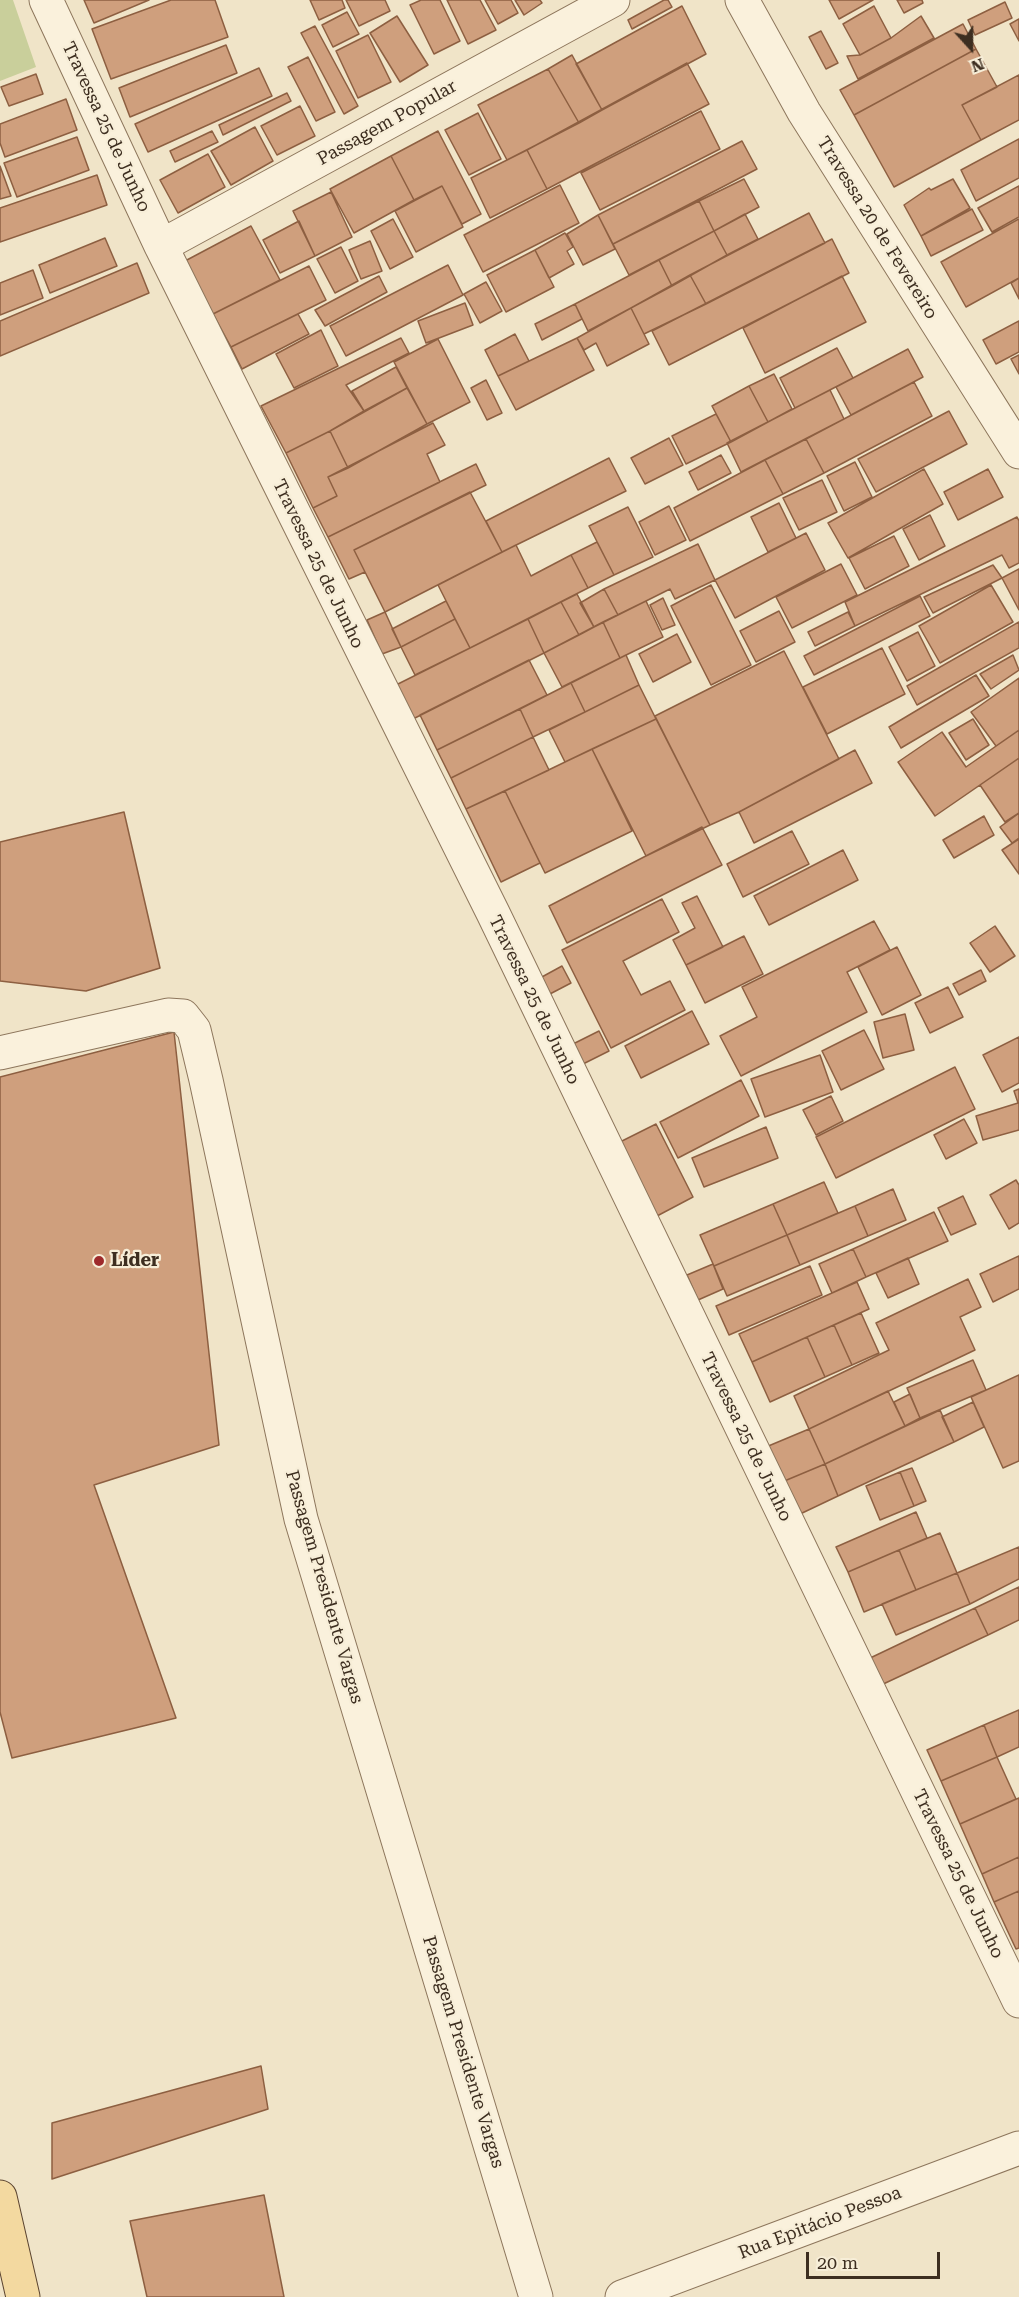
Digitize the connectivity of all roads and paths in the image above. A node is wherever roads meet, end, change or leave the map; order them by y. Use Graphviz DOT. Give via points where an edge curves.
graph roads {
  1 [pos="46,0"];
  2 [pos="613,0"];
  3 [pos="742,0"];
  4 [pos="161,246"];
  5 [pos="1019,452"];
  6 [pos="0,1053"];
  7 [pos="1019,2001"];
  8 [pos="1019,2148"];
  9 [pos="0,2197"];
  10 [pos="24,2297"];
  11 [pos="536,2297"];
  12 [pos="622,2297"];
  1 -- 4 [label="street, Travessa 25 de Junho"];
  2 -- 4 [label="street, Passagem Popular"];
  3 -- 5 [label="street, Travessa 20 de Fevereiro" via="804,112"];
  4 -- 7 [label="street, Travessa 25 de Junho" via="493,914"];
  6 -- 11 [label="street, Passagem Presidente Vargas" via="168,1015 183,1016 194,1030 301,1519"];
  8 -- 12 [label="street, Rua Epitácio Pessoa"];
  9 -- 10 [label="main road"];
}
